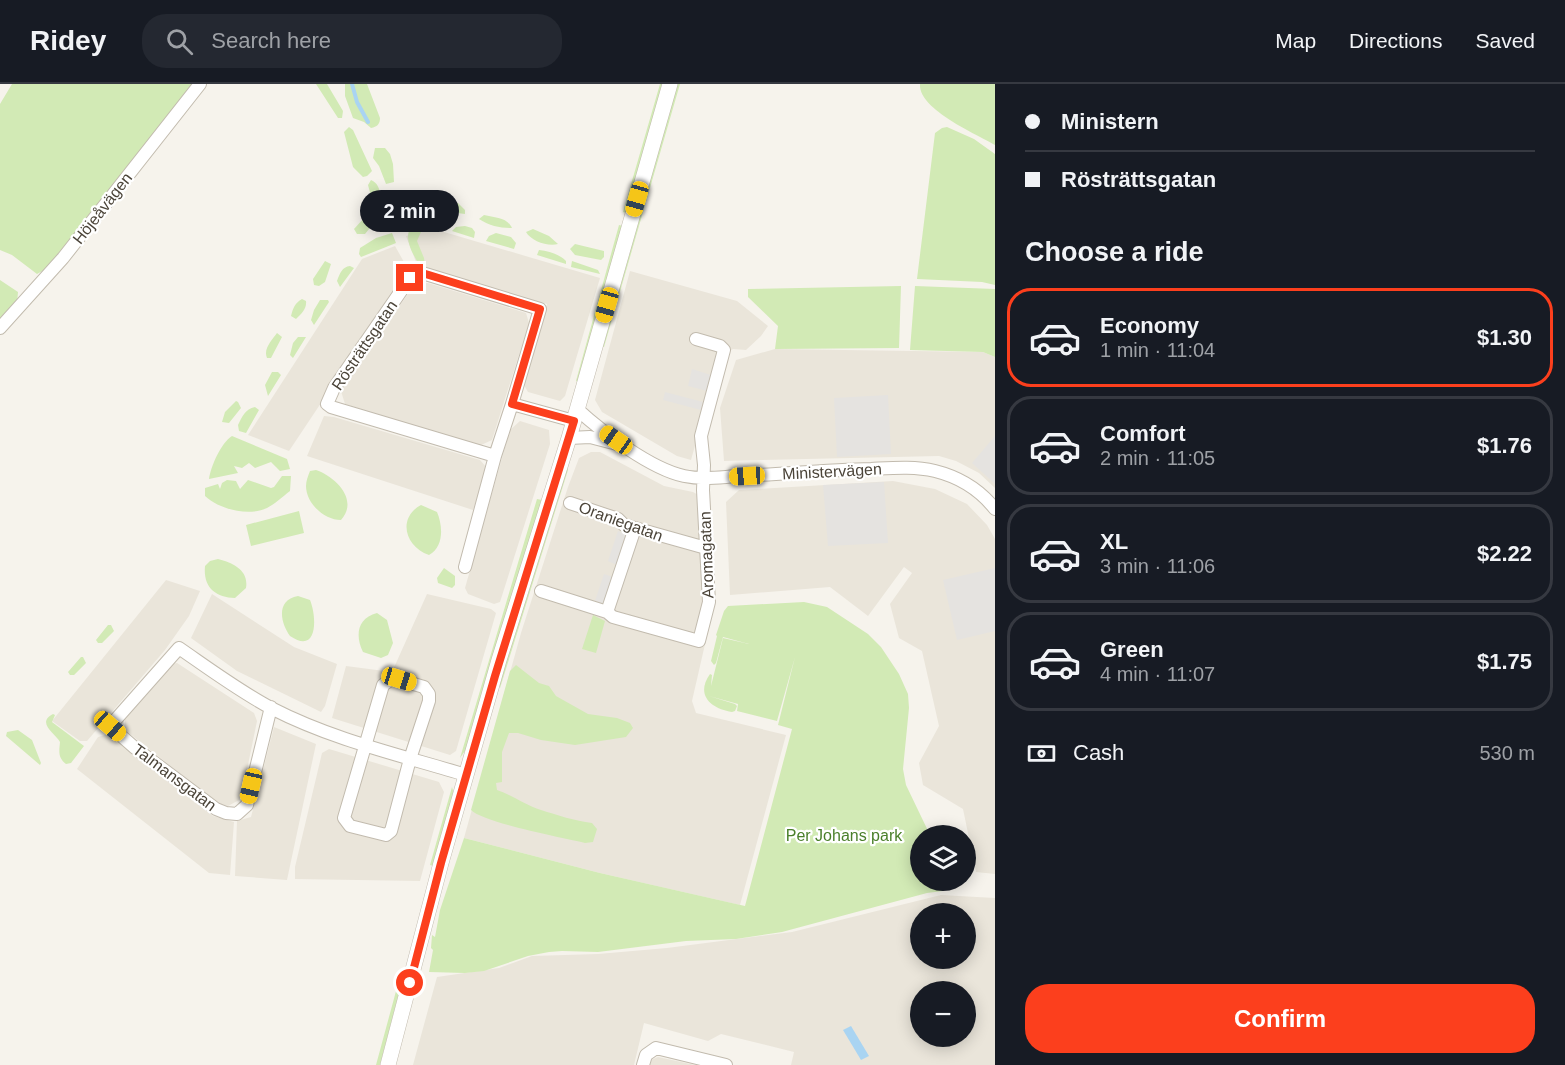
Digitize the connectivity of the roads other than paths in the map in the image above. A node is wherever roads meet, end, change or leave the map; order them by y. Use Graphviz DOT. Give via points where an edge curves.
graph roads {
  1 [pos="200,84"];
  2 [pos="670,84"];
  3 [pos="0,328"];
  4 [pos="696,339"];
  5 [pos="512,404"];
  6 [pos="575,415"];
  7 [pos="569,438"];
  8 [pos="627,447"];
  9 [pos="495,456"];
  10 [pos="703,478"];
  11 [pos="570,503"];
  12 [pos="995,509"];
  13 [pos="634,528"];
  14 [pos="706,548"];
  15 [pos="465,567"];
  16 [pos="542,591"];
  17 [pos="607,612"];
  18 [pos="271,707"];
  19 [pos="364,746"];
  20 [pos="410,759"];
  21 [pos="466,775"];
  22 [pos="388,1065"];
  23 [pos="643,1065"];
  24 [pos="726,1065"];
  1 -- 3 [label="street, Höjeåvägen" via="63,258"];
  2 -- 6 [label="street"];
  4 -- 10 [label="street, Aromagatan" via="724,350 701,436"];
  5 -- 6 [label="street"];
  5 -- 9 [label="street, Rösträttsgatan"];
  5 -- 9 [label="street, Rösträttsgatan" via="540,309 419,272 410,278 328,400 330,407"];
  6 -- 7 [label="street"];
  6 -- 8 [label="street, Ministervägen"];
  7 -- 8 [label="street, Ministervägen" via="590,437"];
  7 -- 21 [label="street"];
  8 -- 10 [label="street, Ministervägen" via="671,473"];
  9 -- 15 [label="street, Rösträttsgatan"];
  10 -- 12 [label="street, Ministervägen" via="920,468 965,483"];
  10 -- 14 [label="street, Aromagatan"];
  11 -- 13 [label="street, Oraniegatan"];
  13 -- 14 [label="street, Oraniegatan"];
  13 -- 17 [label="street"];
  14 -- 17 [label="street, Aromagatan" via="709,602 699,641"];
  16 -- 17 [label="street, Aromagatan"];
  18 -- 18 [label="street, Talmansgatan" via="179,648 110,726 216,809 237,814 247,805"];
  18 -- 19 [label="street, Talmansgatan"];
  19 -- 20 [label="street, Talmansgatan"];
  19 -- 20 [label="street" via="383,685 387,680 399,679 424,687 429,694"];
  19 -- 20 [label="street" via="344,818 350,826 389,835"];
  20 -- 21 [label="street, Talmansgatan"];
  21 -- 22 [label="street"];
  23 -- 24 [label="street" via="646,1054 656,1048"];
}
